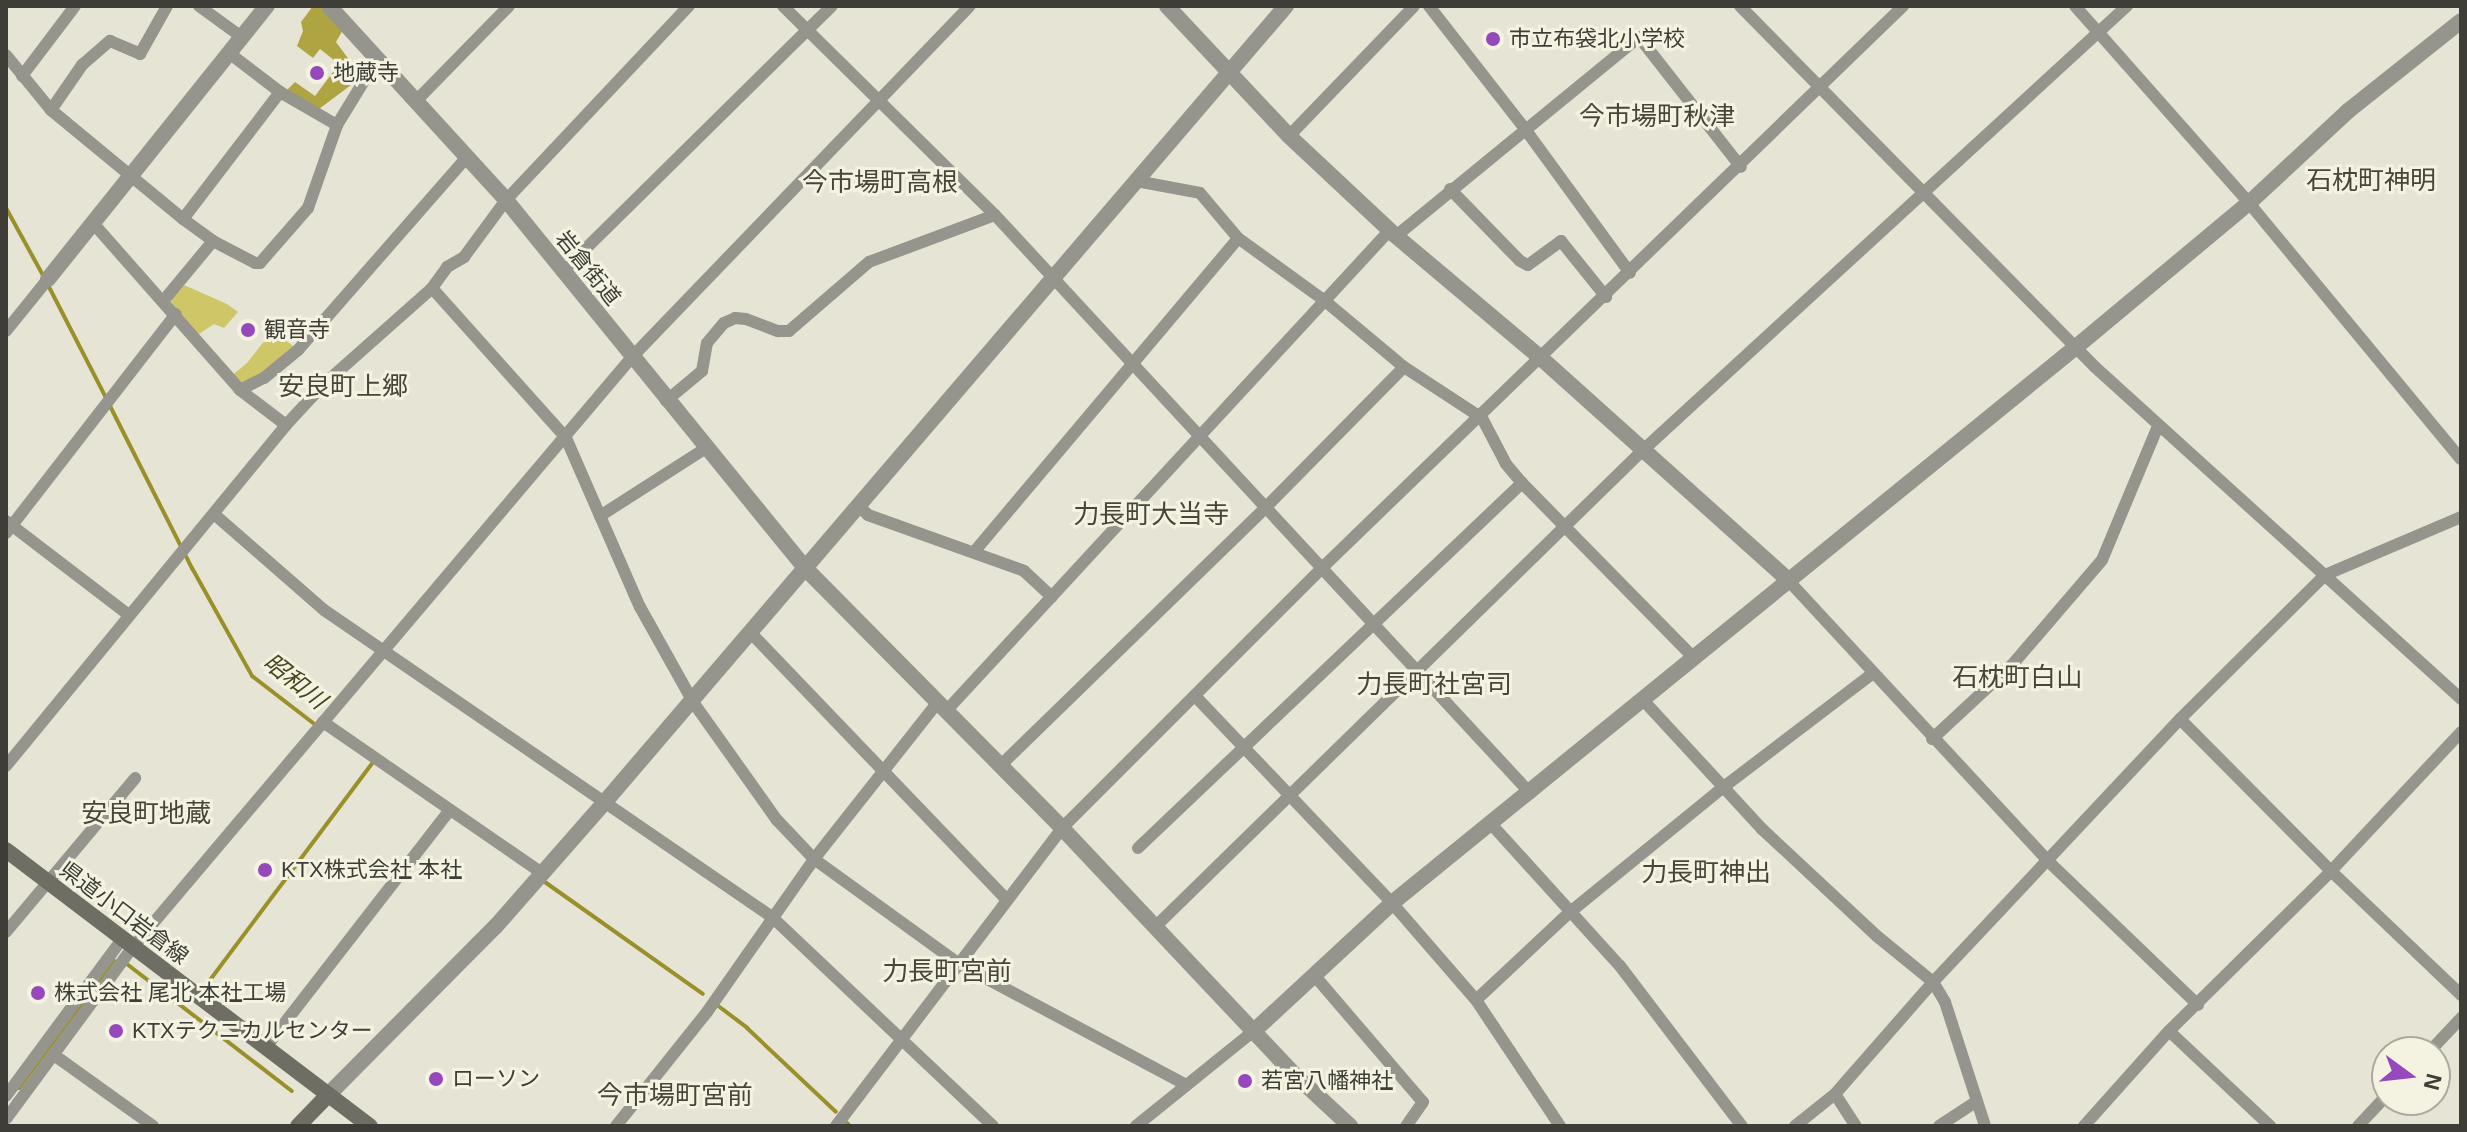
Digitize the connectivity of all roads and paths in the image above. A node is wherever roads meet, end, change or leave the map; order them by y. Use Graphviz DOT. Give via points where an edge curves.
graph roads {
  1 [pos="75,6"];
  2 [pos="167,6"];
  3 [pos="199,6"];
  4 [pos="267,6"];
  5 [pos="329,6"];
  6 [pos="509,6"];
  7 [pos="689,6"];
  8 [pos="783,6"];
  9 [pos="832,6"];
  10 [pos="970,6"];
  11 [pos="1167,6"];
  12 [pos="1286,6"];
  13 [pos="1414,6"];
  14 [pos="1429,6"];
  15 [pos="1740,6"];
  16 [pos="1903,6"];
  17 [pos="2075,6"];
  18 [pos="2127,6"];
  19 [pos="2461,21"];
  20 [pos="809,30"];
  21 [pos="2098,32"];
  22 [pos="243,38"];
  23 [pos="229,53"];
  24 [pos="6,55"];
  25 [pos="378,58"];
  26 [pos="1229,72"];
  27 [pos="22,76"];
  28 [pos="1820,89"];
  29 [pos="280,92"];
  30 [pos="882,100"];
  31 [pos="416,101"];
  32 [pos="51,110"];
  33 [pos="337,125"];
  34 [pos="1525,129"];
  35 [pos="1289,136"];
  36 [pos="468,156"];
  37 [pos="1741,167"];
  38 [pos="131,174"];
  39 [pos="1136,181"];
  40 [pos="1450,189"];
  41 [pos="1922,192"];
  42 [pos="506,200"];
  43 [pos="2249,203"];
  44 [pos="995,215"];
  45 [pos="183,219"];
  46 [pos="93,223"];
  47 [pos="1393,233"];
  48 [pos="1238,238"];
  49 [pos="213,241"];
  50 [pos="562,272"];
  51 [pos="1630,273"];
  52 [pos="1054,278"];
  53 [pos="44,284"];
  54 [pos="432,288"];
  55 [pos="1606,297"];
  56 [pos="164,300"];
  57 [pos="1325,301"];
  58 [pos="11,313"];
  59 [pos="176,314"];
  60 [pos="6,331"];
  61 [pos="2076,347"];
  62 [pos="632,357"];
  63 [pos="1542,359"];
  64 [pos="1134,364"];
  65 [pos="1404,367"];
  66 [pos="240,390"];
  67 [pos="666,401"];
  68 [pos="1482,418"];
  69 [pos="286,425"];
  70 [pos="2158,426"];
  71 [pos="1201,437"];
  72 [pos="566,438"];
  73 [pos="706,448"];
  74 [pos="1642,451"];
  75 [pos="2461,459"];
  76 [pos="1522,483"];
  77 [pos="858,505"];
  78 [pos="1267,506"];
  79 [pos="214,514"];
  80 [pos="600,516"];
  81 [pos="2461,517"];
  82 [pos="8,526"];
  83 [pos="1564,528"];
  84 [pos="974,552"];
  85 [pos="804,567"];
  86 [pos="1323,568"];
  87 [pos="2325,575"];
  88 [pos="1787,579"];
  89 [pos="1052,597"];
  90 [pos="129,615"];
  91 [pos="1374,624"];
  92 [pos="750,632"];
  93 [pos="385,653"];
  94 [pos="1694,658"];
  95 [pos="1417,671"];
  96 [pos="1873,673"];
  97 [pos="1195,696"];
  98 [pos="2461,699"];
  99 [pos="1643,700"];
  100 [pos="693,702"];
  101 [pos="942,706"];
  102 [pos="2180,719"];
  103 [pos="319,727"];
  104 [pos="2461,732"];
  105 [pos="1932,739"];
  106 [pos="1244,748"];
  107 [pos="1001,765"];
  108 [pos="6,766"];
  109 [pos="884,772"];
  110 [pos="135,778"];
  111 [pos="1721,789"];
  112 [pos="1530,793"];
  113 [pos="1290,797"];
  114 [pos="604,803"];
  115 [pos="447,814"];
  116 [pos="1492,825"];
  117 [pos="1062,828"];
  118 [pos="1138,848"];
  119 [pos="6,850"];
  120 [pos="814,859"];
  121 [pos="2048,861"];
  122 [pos="2331,871"];
  123 [pos="539,877"];
  124 [pos="47,882"];
  125 [pos="1007,900"];
  126 [pos="1392,903"];
  127 [pos="1569,913"];
  128 [pos="772,917"];
  129 [pos="1155,927"];
  130 [pos="6,932"];
  131 [pos="127,943"];
  132 [pos="959,964"];
  133 [pos="1314,975"];
  134 [pos="1933,982"];
  135 [pos="2461,995"];
  136 [pos="1476,1000"];
  137 [pos="2198,1005"];
  138 [pos="2461,1018"];
  139 [pos="1255,1030"];
  140 [pos="2169,1031"];
  141 [pos="2444,1036"];
  142 [pos="903,1037"];
  143 [pos="266,1047"];
  144 [pos="54,1055"];
  145 [pos="1185,1084"];
  146 [pos="334,1089"];
  147 [pos="1835,1094"];
  148 [pos="6,1096"];
  149 [pos="1977,1101"];
  150 [pos="6,1119"];
  151 [pos="153,1126"];
  152 [pos="298,1126"];
  153 [pos="370,1126"];
  154 [pos="616,1126"];
  155 [pos="836,1126"];
  156 [pos="993,1126"];
  157 [pos="1136,1126"];
  158 [pos="1350,1126"];
  159 [pos="1406,1126"];
  160 [pos="1560,1126"];
  161 [pos="1742,1126"];
  162 [pos="1795,1126"];
  163 [pos="1856,1126"];
  164 [pos="1939,1126"];
  165 [pos="1985,1126"];
  166 [pos="2084,1126"];
  167 [pos="2270,1126"];
  1 -- 27 [label="street"];
  2 -- 32 [label="street" via="140,54 110,41 82,65"];
  3 -- 22 [label="street"];
  4 -- 22 [label="street"];
  5 -- 25 [label="street, 岩倉街道"];
  6 -- 31 [label="street"];
  7 -- 42 [label="street"];
  8 -- 20 [label="street"];
  9 -- 20 [label="street"];
  10 -- 30 [label="street"];
  11 -- 26 [label="street"];
  12 -- 26 [label="street"];
  13 -- 35 [label="street"];
  14 -- 34 [label="street"];
  15 -- 28 [label="street"];
  16 -- 28 [label="street"];
  17 -- 21 [label="street"];
  18 -- 21 [label="street"];
  19 -- 43 [label="street" via="2348,111"];
  20 -- 30 [label="street"];
  20 -- 50 [label="street"];
  21 -- 41 [label="street"];
  21 -- 43 [label="street"];
  22 -- 23 [label="street"];
  23 -- 29 [label="street"];
  23 -- 38 [label="street"];
  24 -- 27 [label="street"];
  25 -- 31 [label="street, 岩倉街道"];
  25 -- 33 [label="street"];
  26 -- 35 [label="street"];
  26 -- 39 [label="street"];
  27 -- 32 [label="street"];
  28 -- 37 [label="street"];
  28 -- 41 [label="street"];
  29 -- 33 [label="street"];
  29 -- 45 [label="street"];
  30 -- 44 [label="street"];
  30 -- 62 [label="street"];
  31 -- 36 [label="street, 岩倉街道"];
  32 -- 38 [label="street"];
  33 -- 49 [label="street" via="308,208 260,263"];
  34 -- 37 [label="street" via="1639,37"];
  34 -- 40 [label="street"];
  34 -- 51 [label="street"];
  35 -- 47 [label="street"];
  36 -- 42 [label="street, 岩倉街道"];
  36 -- 66 [label="street" via="298,350"];
  37 -- 51 [label="street"];
  38 -- 45 [label="street"];
  38 -- 46 [label="street"];
  39 -- 48 [label="street" via="1200,193"];
  39 -- 52 [label="street"];
  40 -- 47 [label="street"];
  40 -- 55 [label="street" via="1528,265 1561,241"];
  41 -- 61 [label="street"];
  41 -- 74 [label="street"];
  42 -- 50 [label="street, 岩倉街道"];
  42 -- 54 [label="street" via="464,257 447,267"];
  43 -- 61 [label="street"];
  43 -- 75 [label="street"];
  44 -- 52 [label="street"];
  44 -- 67 [label="street" via="869,262 789,331 746,319 724,323 707,343 702,371"];
  45 -- 49 [label="street"];
  46 -- 53 [label="street"];
  46 -- 56 [label="street"];
  47 -- 57 [label="street"];
  47 -- 63 [label="street"];
  48 -- 57 [label="street"];
  48 -- 64 [label="street"];
  49 -- 56 [label="street"];
  50 -- 62 [label="street, 岩倉街道"];
  51 -- 55 [label="street"];
  52 -- 64 [label="street"];
  52 -- 77 [label="street"];
  53 -- 58 [label="street"];
  54 -- 69 [label="street"];
  54 -- 72 [label="street"];
  55 -- 63 [label="street"];
  56 -- 59 [label="street"];
  57 -- 65 [label="street"];
  57 -- 71 [label="street"];
  58 -- 60 [label="street"];
  59 -- 66 [label="street"];
  59 -- 82 [label="street"];
  61 -- 70 [label="street"];
  61 -- 88 [label="street"];
  62 -- 67 [label="street, 岩倉街道"];
  62 -- 72 [label="street"];
  63 -- 68 [label="street"];
  63 -- 74 [label="street"];
  64 -- 71 [label="street"];
  64 -- 84 [label="street"];
  65 -- 68 [label="street"];
  65 -- 78 [label="street"];
  66 -- 69 [label="street"];
  67 -- 73 [label="street, 岩倉街道"];
  68 -- 76 [label="street"];
  68 -- 86 [label="street"];
  69 -- 79 [label="street"];
  70 -- 87 [label="street"];
  70 -- 105 [label="street" via="2102,560 2012,665"];
  71 -- 78 [label="street"];
  71 -- 89 [label="street"];
  72 -- 80 [label="street"];
  72 -- 93 [label="street"];
  73 -- 80 [label="street"];
  73 -- 85 [label="street, 岩倉街道"];
  74 -- 83 [label="street"];
  74 -- 88 [label="street"];
  76 -- 83 [label="street"];
  76 -- 91 [label="street"];
  77 -- 84 [label="street" via="868,515"];
  77 -- 85 [label="street"];
  78 -- 86 [label="street"];
  78 -- 107 [label="street"];
  79 -- 90 [label="street"];
  79 -- 93 [label="street" via="324,610"];
  80 -- 100 [label="street" via="640,607"];
  81 -- 87 [label="street"];
  82 -- 90 [label="street"];
  83 -- 94 [label="street"];
  83 -- 95 [label="street"];
  84 -- 89 [label="street" via="1024,571"];
  85 -- 92 [label="street"];
  85 -- 101 [label="street, 岩倉街道"];
  86 -- 91 [label="street"];
  86 -- 97 [label="street"];
  87 -- 98 [label="street"];
  87 -- 102 [label="street"];
  88 -- 94 [label="street"];
  88 -- 96 [label="street"];
  89 -- 101 [label="street"];
  90 -- 108 [label="street"];
  91 -- 95 [label="street"];
  91 -- 106 [label="street"];
  92 -- 100 [label="street"];
  92 -- 109 [label="street"];
  93 -- 103 [label="street"];
  93 -- 114 [label="street"];
  94 -- 99 [label="street"];
  95 -- 112 [label="street"];
  95 -- 113 [label="street"];
  96 -- 105 [label="street"];
  96 -- 111 [label="street"];
  97 -- 106 [label="street"];
  97 -- 117 [label="street"];
  99 -- 111 [label="street"];
  99 -- 112 [label="street"];
  100 -- 114 [label="street"];
  100 -- 120 [label="street" via="777,820"];
  101 -- 107 [label="street, 岩倉街道"];
  101 -- 109 [label="street"];
  102 -- 121 [label="street"];
  102 -- 122 [label="street"];
  103 -- 115 [label="street"];
  103 -- 131 [label="street"];
  104 -- 122 [label="street"];
  105 -- 121 [label="street"];
  106 -- 113 [label="street"];
  106 -- 118 [label="street"];
  107 -- 117 [label="street, 岩倉街道"];
  109 -- 120 [label="street"];
  109 -- 125 [label="street"];
  110 -- 124 [label="street"];
  111 -- 127 [label="street"];
  111 -- 134 [label="street"];
  112 -- 116 [label="street"];
  113 -- 126 [label="street"];
  113 -- 129 [label="street"];
  114 -- 123 [label="street"];
  114 -- 128 [label="street"];
  115 -- 123 [label="street"];
  115 -- 143 [label="street"];
  116 -- 126 [label="street"];
  116 -- 127 [label="street"];
  117 -- 125 [label="street"];
  117 -- 129 [label="street, 岩倉街道"];
  119 -- 124 [label="main road, 県道小口岩倉線"];
  120 -- 128 [label="street"];
  120 -- 132 [label="street"];
  121 -- 134 [label="street"];
  121 -- 137 [label="street"];
  122 -- 135 [label="street"];
  122 -- 137 [label="street"];
  123 -- 146 [label="street"];
  124 -- 130 [label="street"];
  124 -- 131 [label="main road, 県道小口岩倉線"];
  125 -- 132 [label="street"];
  126 -- 133 [label="street"];
  126 -- 136 [label="street"];
  127 -- 136 [label="street"];
  127 -- 161 [label="street" via="1620,966"];
  128 -- 142 [label="street"];
  128 -- 154 [label="street" via="707,1012"];
  129 -- 139 [label="street, 岩倉街道"];
  131 -- 143 [label="main road, 県道小口岩倉線"];
  131 -- 144 [label="street"];
  131 -- 148 [label="street"];
  132 -- 142 [label="street"];
  132 -- 145 [label="street"];
  133 -- 139 [label="street"];
  133 -- 159 [label="street" via="1423,1102"];
  134 -- 147 [label="street"];
  134 -- 149 [label="street" via="1945,1002"];
  136 -- 160 [label="street"];
  137 -- 140 [label="street"];
  138 -- 141 [label="street"];
  139 -- 145 [label="street"];
  139 -- 158 [label="street, 岩倉街道"];
  140 -- 166 [label="street"];
  140 -- 167 [label="street"];
  142 -- 155 [label="street"];
  142 -- 156 [label="street"];
  143 -- 146 [label="main road, 県道小口岩倉線"];
  144 -- 150 [label="street"];
  144 -- 151 [label="street"];
  145 -- 157 [label="street"];
  146 -- 152 [label="main road"];
  146 -- 153 [label="main road, 県道小口岩倉線"];
  147 -- 162 [label="street"];
  147 -- 163 [label="street"];
  149 -- 164 [label="street"];
  149 -- 165 [label="street"];
}
